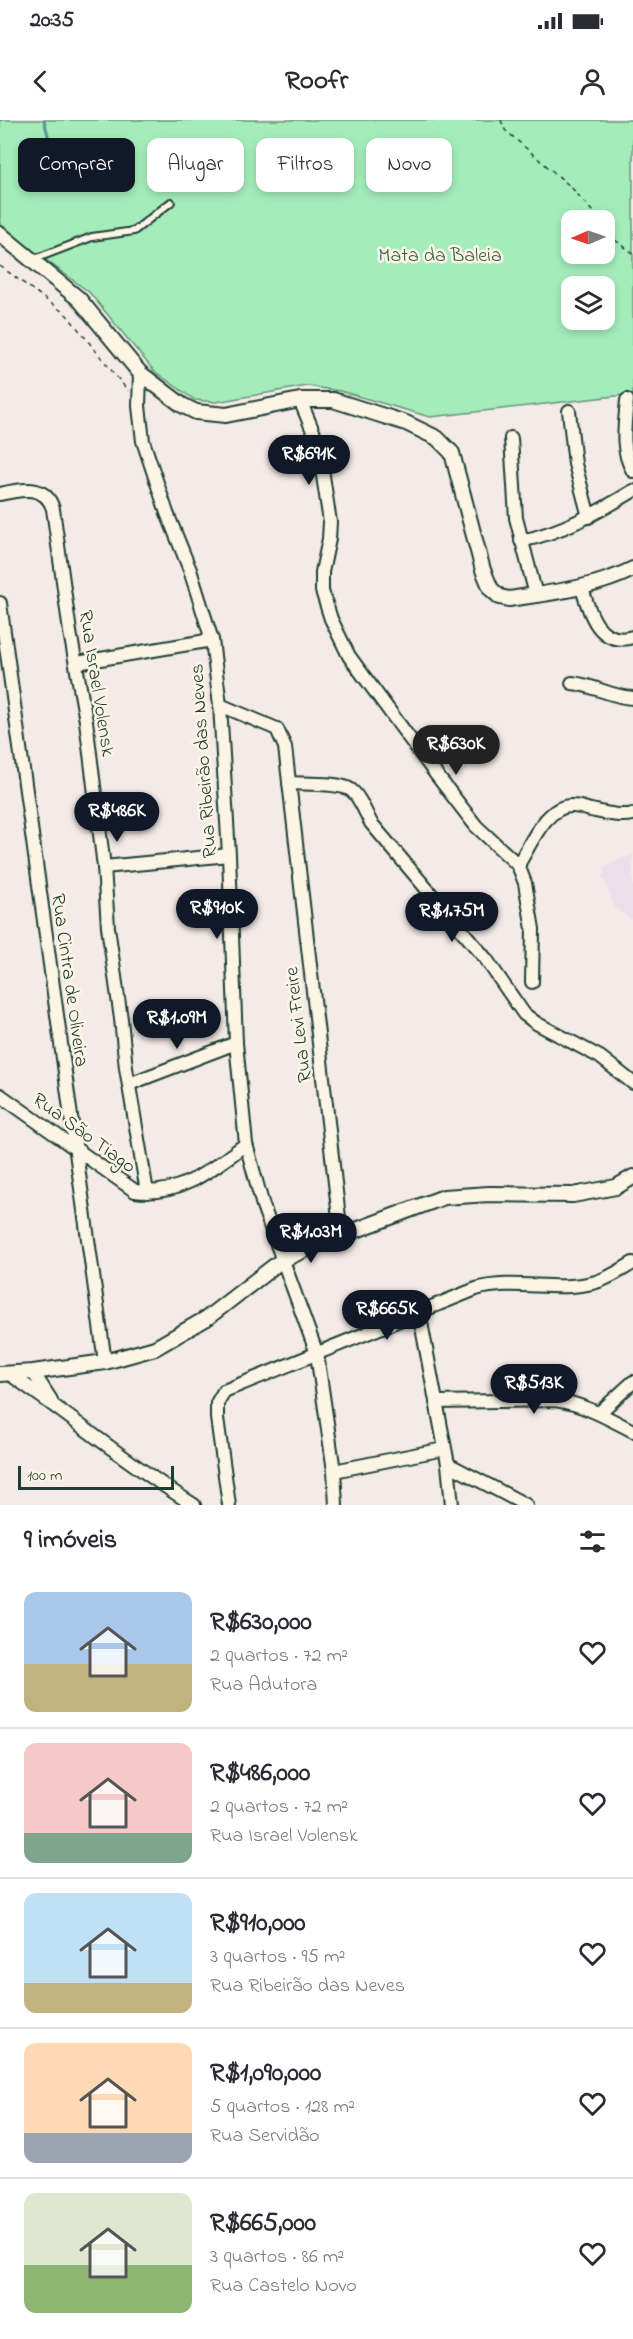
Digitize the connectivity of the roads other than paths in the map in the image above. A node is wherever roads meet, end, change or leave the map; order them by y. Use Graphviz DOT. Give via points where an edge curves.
graph roads {
  1 [pos="171,202"];
  2 [pos="0,234"];
  3 [pos="32,260"];
  4 [pos="140,373"];
  5 [pos="300,400"];
  6 [pos="627,400"];
  7 [pos="568,411"];
  8 [pos="512,438"];
  9 [pos="633,471"];
  10 [pos="633,491"];
  11 [pos="0,494"];
  12 [pos="589,517"];
  13 [pos="521,541"];
  14 [pos="633,569"];
  15 [pos="582,588"];
  16 [pos="536,595"];
  17 [pos="0,603"];
  18 [pos="633,637"];
  19 [pos="212,640"];
  20 [pos="77,663"];
  21 [pos="572,683"];
  22 [pos="633,698"];
  23 [pos="220,705"];
  24 [pos="289,783"];
  25 [pos="633,814"];
  26 [pos="229,855"];
  27 [pos="518,865"];
  28 [pos="104,867"];
  29 [pos="532,982"];
  30 [pos="236,1043"];
  31 [pos="633,1083"];
  32 [pos="129,1084"];
  33 [pos="0,1095"];
  34 [pos="246,1144"];
  35 [pos="75,1148"];
  36 [pos="633,1177"];
  37 [pos="147,1192"];
  38 [pos="341,1235"];
  39 [pos="282,1260"];
  40 [pos="633,1263"];
  41 [pos="419,1312"];
  42 [pos="317,1354"];
  43 [pos="105,1362"];
  44 [pos="33,1372"];
  45 [pos="4,1374"];
  46 [pos="633,1382"];
  47 [pos="436,1402"];
  48 [pos="53,1404"];
  49 [pos="599,1413"];
  50 [pos="633,1431"];
  51 [pos="444,1449"];
  52 [pos="448,1464"];
  53 [pos="334,1471"];
  54 [pos="194,1505"];
  55 [pos="229,1505"];
  56 [pos="336,1505"];
  57 [pos="452,1505"];
  58 [pos="526,1505"];
  1 -- 3 [label="lane" via="134,231 92,237"];
  2 -- 3 [label="street"];
  3 -- 4 [label="street" via="79,298"];
  4 -- 5 [label="street" via="182,405 211,414 234,414"];
  4 -- 19 [label="street, Rua Ribeirão das Neves" via="143,441"];
  5 -- 16 [label="street" via="333,400 406,423 437,438 452,453 491,589 500,597"];
  5 -- 27 [label="street" via="318,446 330,522 322,572 322,591 330,619 349,656 435,774 476,826"];
  6 -- 9 [label="street" via="624,442"];
  7 -- 12 [label="street" via="575,464"];
  8 -- 13 [label="street" via="513,489"];
  10 -- 12 [label="street"];
  11 -- 20 [label="street, Rua Israel Volensk" via="33,490 44,492 51,502"];
  12 -- 13 [label="street" via="545,536"];
  13 -- 16 [label="street"];
  14 -- 15 [label="street" via="610,581"];
  15 -- 16 [label="street"];
  15 -- 18 [label="street" via="595,624 610,636"];
  17 -- 35 [label="street, Rua Cintra de Oliveira"];
  19 -- 20 [label="street"];
  19 -- 23 [label="street, Rua Ribeirão das Neves"];
  20 -- 28 [label="street, Rua Israel Volensk"];
  21 -- 22 [label="street"];
  23 -- 24 [label="street, Rua Levi Freire" via="277,729 285,747"];
  23 -- 26 [label="street, Rua Ribeirão das Neves"];
  24 -- 31 [label="street" via="352,790 376,830 486,959 524,1014 600,1057"];
  24 -- 38 [label="street, Rua Levi Freire"];
  25 -- 27 [label="street" via="572,806 555,811"];
  26 -- 28 [label="street"];
  26 -- 30 [label="street, Rua Ribeirão das Neves"];
  27 -- 29 [label="street" via="533,929"];
  28 -- 32 [label="street, Rua Israel Volensk"];
  30 -- 32 [label="street"];
  30 -- 34 [label="street, Rua Ribeirão das Neves"];
  32 -- 37 [label="street, Rua Israel Volensk"];
  33 -- 35 [label="street, Rua São Tiago"];
  34 -- 37 [label="street, Rua São Tiago" via="201,1177 175,1188"];
  34 -- 39 [label="street, Rua Ribeirão das Neves"];
  35 -- 37 [label="street, Rua São Tiago" via="128,1187"];
  35 -- 43 [label="street, Rua Cintra de Oliveira"];
  36 -- 38 [label="street" via="595,1193 444,1197"];
  38 -- 39 [label="street"];
  39 -- 42 [label="street, Rua Ribeirão das Neves"];
  39 -- 43 [label="street" via="187,1331 155,1348"];
  40 -- 41 [label="street" via="595,1282 488,1285"];
  41 -- 42 [label="street"];
  41 -- 47 [label="street"];
  42 -- 53 [label="street, Rua Ribeirão das Neves"];
  42 -- 55 [label="street" via="219,1396 217,1418"];
  43 -- 44 [label="street"];
  44 -- 45 [label="street"];
  44 -- 48 [label="street"];
  45 -- 48 [label="street"];
  46 -- 49 [label="street"];
  47 -- 49 [label="street" via="555,1400"];
  47 -- 51 [label="street"];
  48 -- 54 [label="street" via="153,1480"];
  49 -- 50 [label="street"];
  51 -- 52 [label="street"];
  51 -- 53 [label="street"];
  52 -- 57 [label="street"];
  52 -- 58 [label="street"];
  53 -- 56 [label="street, Rua Ribeirão das Neves"];
}
